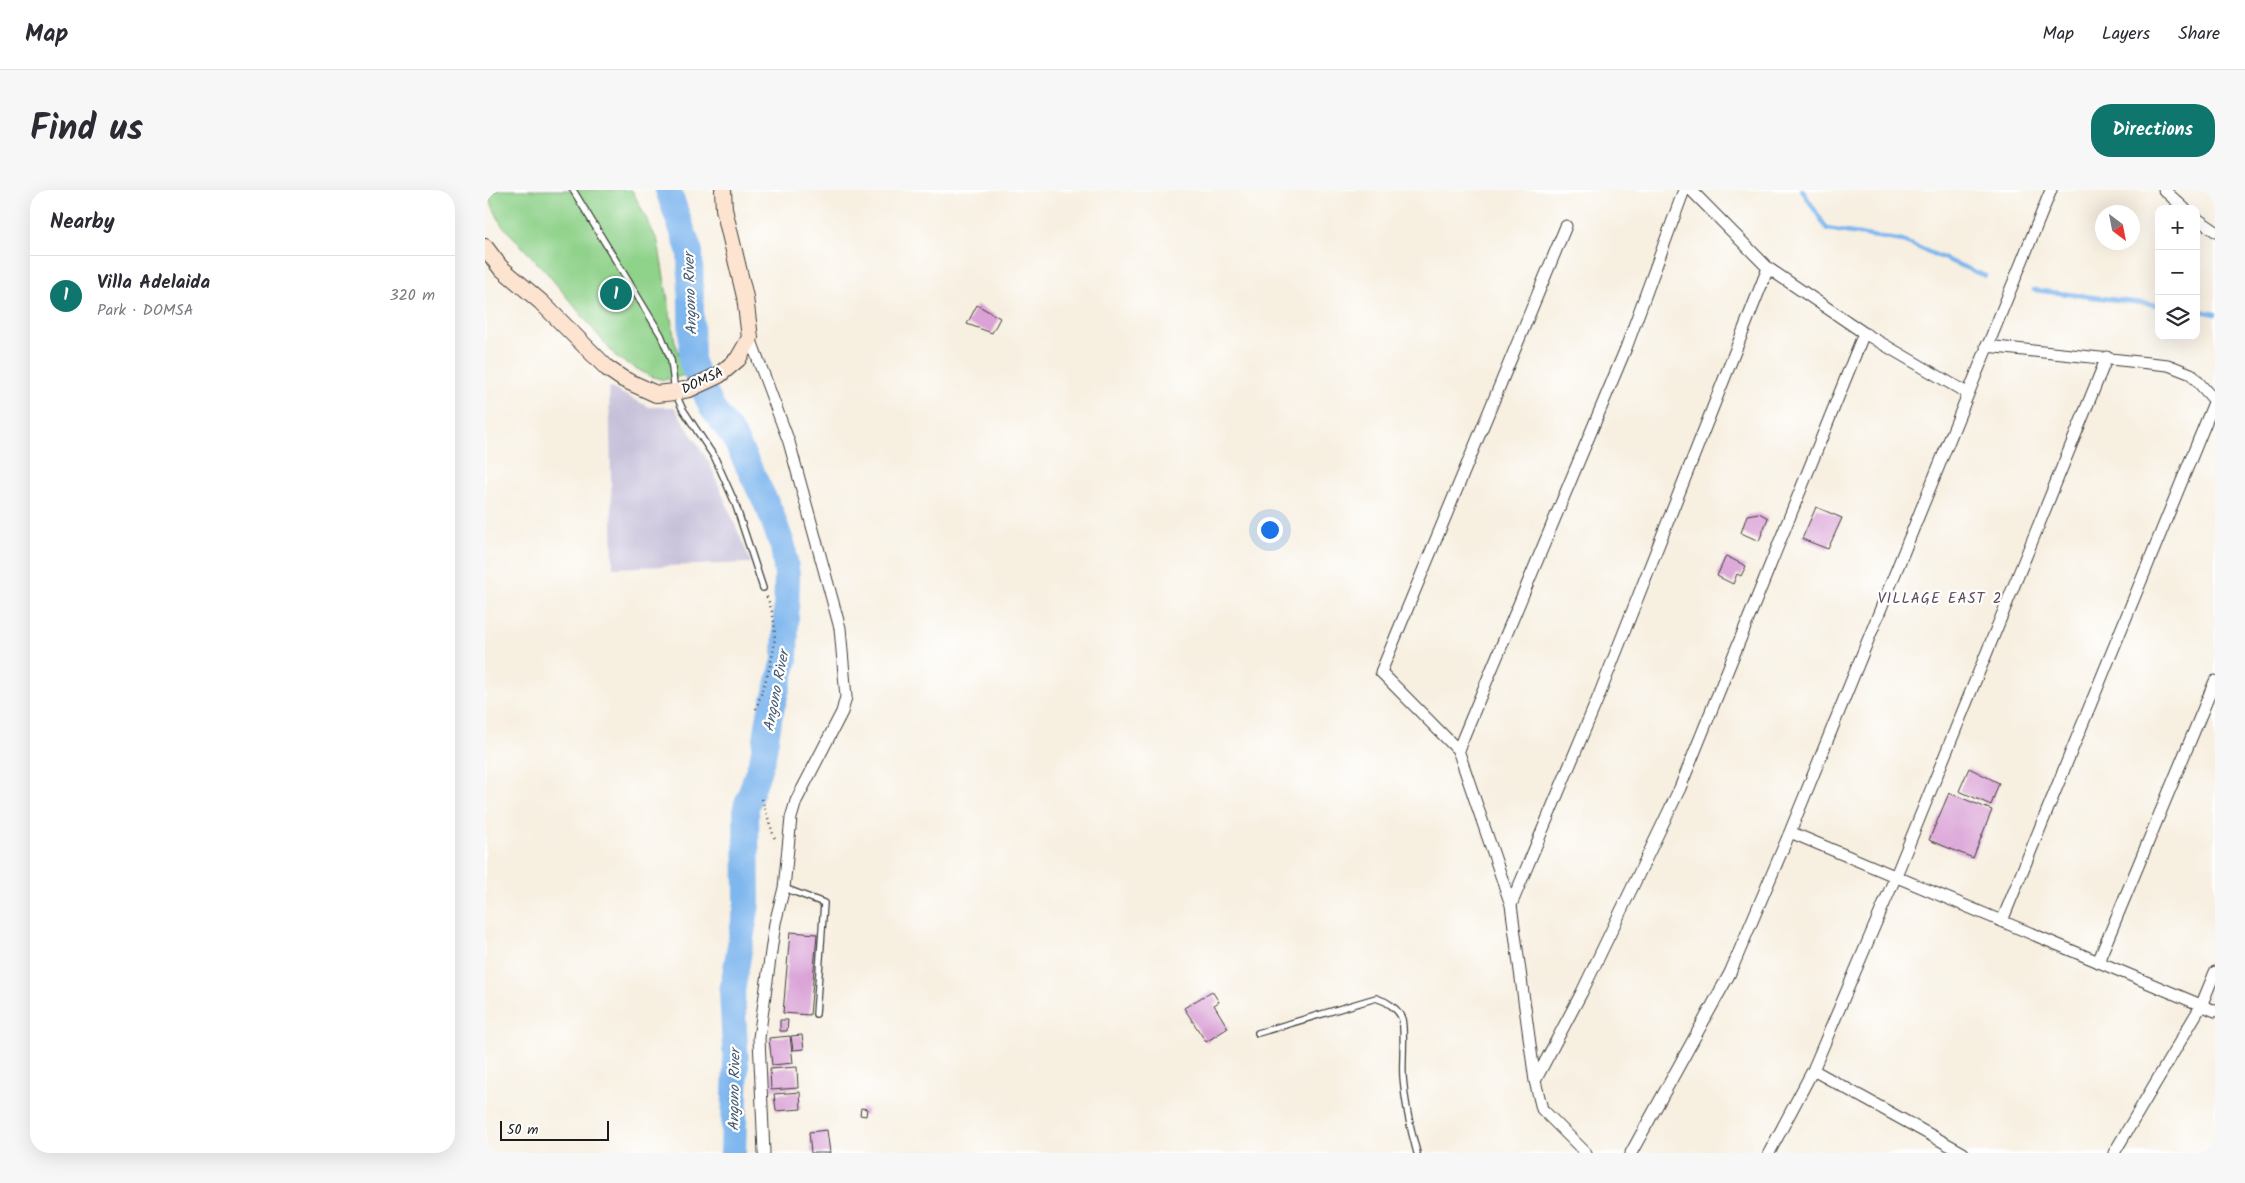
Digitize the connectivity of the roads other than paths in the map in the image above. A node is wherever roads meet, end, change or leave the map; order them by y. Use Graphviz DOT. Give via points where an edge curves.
graph roads {
  1 [pos="573,190"];
  2 [pos="723,190"];
  3 [pos="1684,190"];
  4 [pos="1691,190"];
  5 [pos="2051,190"];
  6 [pos="2164,190"];
  7 [pos="2181,205"];
  8 [pos="2200,221"];
  9 [pos="1566,226"];
  10 [pos="2215,231"];
  11 [pos="485,247"];
  12 [pos="1768,268"];
  13 [pos="1864,333"];
  14 [pos="750,338"];
  15 [pos="1986,346"];
  16 [pos="2107,357"];
  17 [pos="682,391"];
  18 [pos="1967,393"];
  19 [pos="2215,400"];
  20 [pos="763,588"];
  21 [pos="2215,681"];
  22 [pos="1458,750"];
  23 [pos="1790,832"];
  24 [pos="1895,878"];
  25 [pos="784,888"];
  26 [pos="1511,905"];
  27 [pos="2002,921"];
  28 [pos="2098,962"];
  29 [pos="2215,972"];
  30 [pos="2201,1006"];
  31 [pos="2215,1012"];
  32 [pos="816,1014"];
  33 [pos="1258,1033"];
  34 [pos="1813,1070"];
  35 [pos="1535,1081"];
  36 [pos="764,1153"];
  37 [pos="1417,1153"];
  38 [pos="1586,1153"];
  39 [pos="1631,1153"];
  40 [pos="1769,1153"];
  41 [pos="1963,1153"];
  42 [pos="2114,1153"];
  1 -- 17 [label="lane" via="661,335"];
  2 -- 14 [label="main road"];
  3 -- 22 [label="street" via="1626,348"];
  4 -- 12 [label="street"];
  5 -- 15 [label="street"];
  6 -- 7 [label="street"];
  8 -- 10 [label="street"];
  9 -- 22 [label="street" via="1381,672"];
  11 -- 17 [label="main road, DOMSA" via="500,268 541,302 607,368 656,394"];
  12 -- 13 [label="street"];
  12 -- 26 [label="street" via="1598,698"];
  13 -- 18 [label="street"];
  13 -- 35 [label="street" via="1680,788 1582,992"];
  14 -- 17 [label="main road, DOMSA" via="738,359 719,375"];
  14 -- 25 [label="street" via="789,442 840,628 846,697 842,712 791,818"];
  15 -- 16 [label="street"];
  15 -- 18 [label="street"];
  16 -- 19 [label="street" via="2169,365 2191,374"];
  16 -- 24 [label="street"];
  17 -- 20 [label="lane" via="682,408 719,467 735,503"];
  18 -- 23 [label="street"];
  19 -- 27 [label="street"];
  21 -- 28 [label="street"];
  22 -- 26 [label="street"];
  23 -- 24 [label="street"];
  23 -- 39 [label="street" via="1730,973"];
  24 -- 27 [label="street"];
  24 -- 34 [label="street"];
  25 -- 32 [label="lane" via="824,903"];
  25 -- 36 [label="street" via="775,923 759,1038"];
  26 -- 35 [label="street"];
  27 -- 28 [label="street"];
  28 -- 30 [label="street"];
  29 -- 30 [label="street"];
  30 -- 31 [label="street"];
  30 -- 42 [label="street"];
  33 -- 37 [label="lane" via="1376,998 1394,1007 1402,1019 1403,1078"];
  34 -- 40 [label="street"];
  34 -- 41 [label="street"];
  35 -- 38 [label="street" via="1541,1109"];
}
